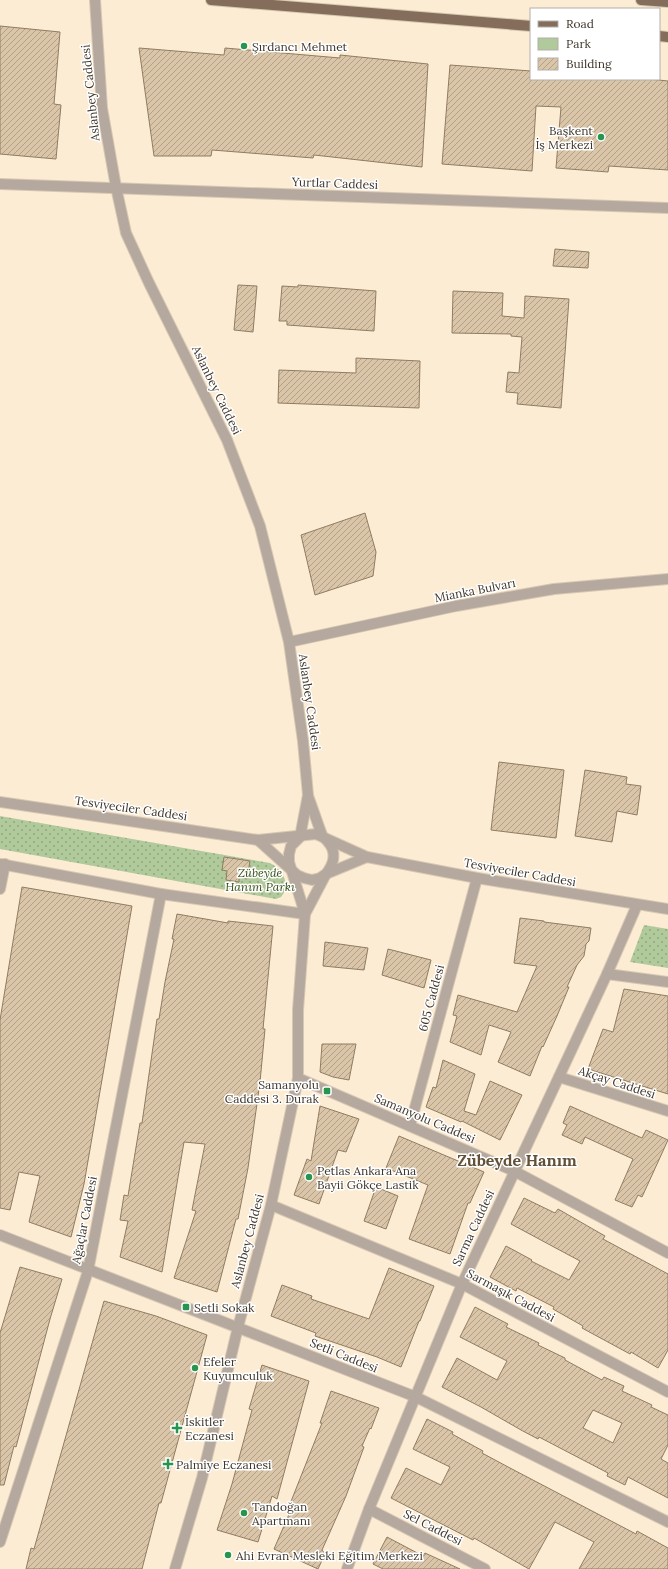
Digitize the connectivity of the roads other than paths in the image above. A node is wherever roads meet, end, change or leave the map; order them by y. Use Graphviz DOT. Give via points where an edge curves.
graph roads {
  1 [pos="95,0"];
  2 [pos="211,0"];
  3 [pos="641,0"];
  4 [pos="668,2"];
  5 [pos="530,26"];
  6 [pos="0,184"];
  7 [pos="116,187"];
  8 [pos="668,208"];
  9 [pos="668,579"];
  10 [pos="289,642"];
  11 [pos="308,795"];
  12 [pos="0,802"];
  13 [pos="300,837"];
  14 [pos="323,837"];
  15 [pos="258,840"];
  16 [pos="367,857"];
  17 [pos="2,864"];
  18 [pos="292,869"];
  19 [pos="326,874"];
  20 [pos="477,878"];
  21 [pos="0,889"];
  22 [pos="161,894"];
  23 [pos="637,905"];
  24 [pos="668,909"];
  25 [pos="305,914"];
  26 [pos="607,974"];
  27 [pos="668,982"];
  28 [pos="559,1077"];
  29 [pos="298,1078"];
  30 [pos="668,1111"];
  31 [pos="410,1126"];
  32 [pos="514,1171"];
  33 [pos="271,1205"];
  34 [pos="0,1235"];
  35 [pos="668,1253"];
  36 [pos="88,1271"];
  37 [pos="462,1284"];
  38 [pos="238,1327"];
  39 [pos="668,1392"];
  40 [pos="416,1397"];
  41 [pos="369,1509"];
  42 [pos="668,1522"];
  43 [pos="0,1542"];
  44 [pos="175,1569"];
  45 [pos="347,1569"];
  46 [pos="486,1569"];
  1 -- 7 [label="street, Aslanbey Caddesi" via="102,108"];
  2 -- 5 [label="main road"];
  3 -- 4 [label="main road"];
  6 -- 7 [label="street, Yurtlar Caddesi"];
  7 -- 8 [label="street, Yurtlar Caddesi"];
  7 -- 10 [label="street, Aslanbey Caddesi" via="126,233 230,447 260,526"];
  9 -- 10 [label="street, Mianka Bulvarı" via="554,589 456,606"];
  10 -- 11 [label="street, Aslanbey Caddesi"];
  11 -- 13 [label="street"];
  11 -- 14 [label="street"];
  12 -- 15 [label="street, Tesviyeciler Caddesi"];
  13 -- 14 [label="street" via="316,834"];
  13 -- 15 [label="street, Tesviyeciler Caddesi"];
  13 -- 18 [label="street" via="291,846 289,862"];
  14 -- 16 [label="street, Tesviyeciler Caddesi"];
  14 -- 19 [label="street" via="332,847 334,854 331,868"];
  15 -- 18 [label="street"];
  16 -- 19 [label="street"];
  16 -- 20 [label="street, Tesviyeciler Caddesi"];
  17 -- 21 [label="street"];
  17 -- 22 [label="street"];
  18 -- 19 [label="street" via="297,875 312,880"];
  18 -- 25 [label="street"];
  19 -- 25 [label="street"];
  20 -- 23 [label="street, Tesviyeciler Caddesi"];
  20 -- 31 [label="street, 605 Caddesi"];
  22 -- 25 [label="street"];
  22 -- 36 [label="street, Ağaçlar Caddesi"];
  23 -- 24 [label="street, Tesviyeciler Caddesi"];
  23 -- 26 [label="street, Sarma Caddesi"];
  25 -- 29 [label="street, Aslanbey Caddesi" via="298,1010"];
  26 -- 27 [label="street"];
  26 -- 28 [label="street, Sarma Caddesi"];
  28 -- 30 [label="street, Akçay Caddesi"];
  28 -- 32 [label="street, Sarma Caddesi"];
  29 -- 31 [label="street, Samanyolu Caddesi"];
  29 -- 33 [label="street, Aslanbey Caddesi"];
  31 -- 32 [label="street, Samanyolu Caddesi"];
  32 -- 35 [label="street, Samanyolu Caddesi"];
  32 -- 37 [label="street, Sarma Caddesi"];
  33 -- 37 [label="street, Sarmaşık Caddesi"];
  33 -- 38 [label="street, Aslanbey Caddesi"];
  34 -- 36 [label="street, Setli Caddesi"];
  36 -- 38 [label="street, Setli Caddesi"];
  36 -- 43 [label="street, Ağaçlar Caddesi"];
  37 -- 39 [label="street, Sarmaşık Caddesi"];
  37 -- 40 [label="street, Sarma Caddesi"];
  38 -- 40 [label="street, Setli Caddesi"];
  38 -- 44 [label="street, Aslanbey Caddesi" via="202,1478"];
  40 -- 41 [label="street, Sarma Caddesi"];
  40 -- 42 [label="street, Setli Caddesi"];
  41 -- 45 [label="street, Sarma Caddesi"];
  41 -- 46 [label="street, Sel Caddesi"];
}
